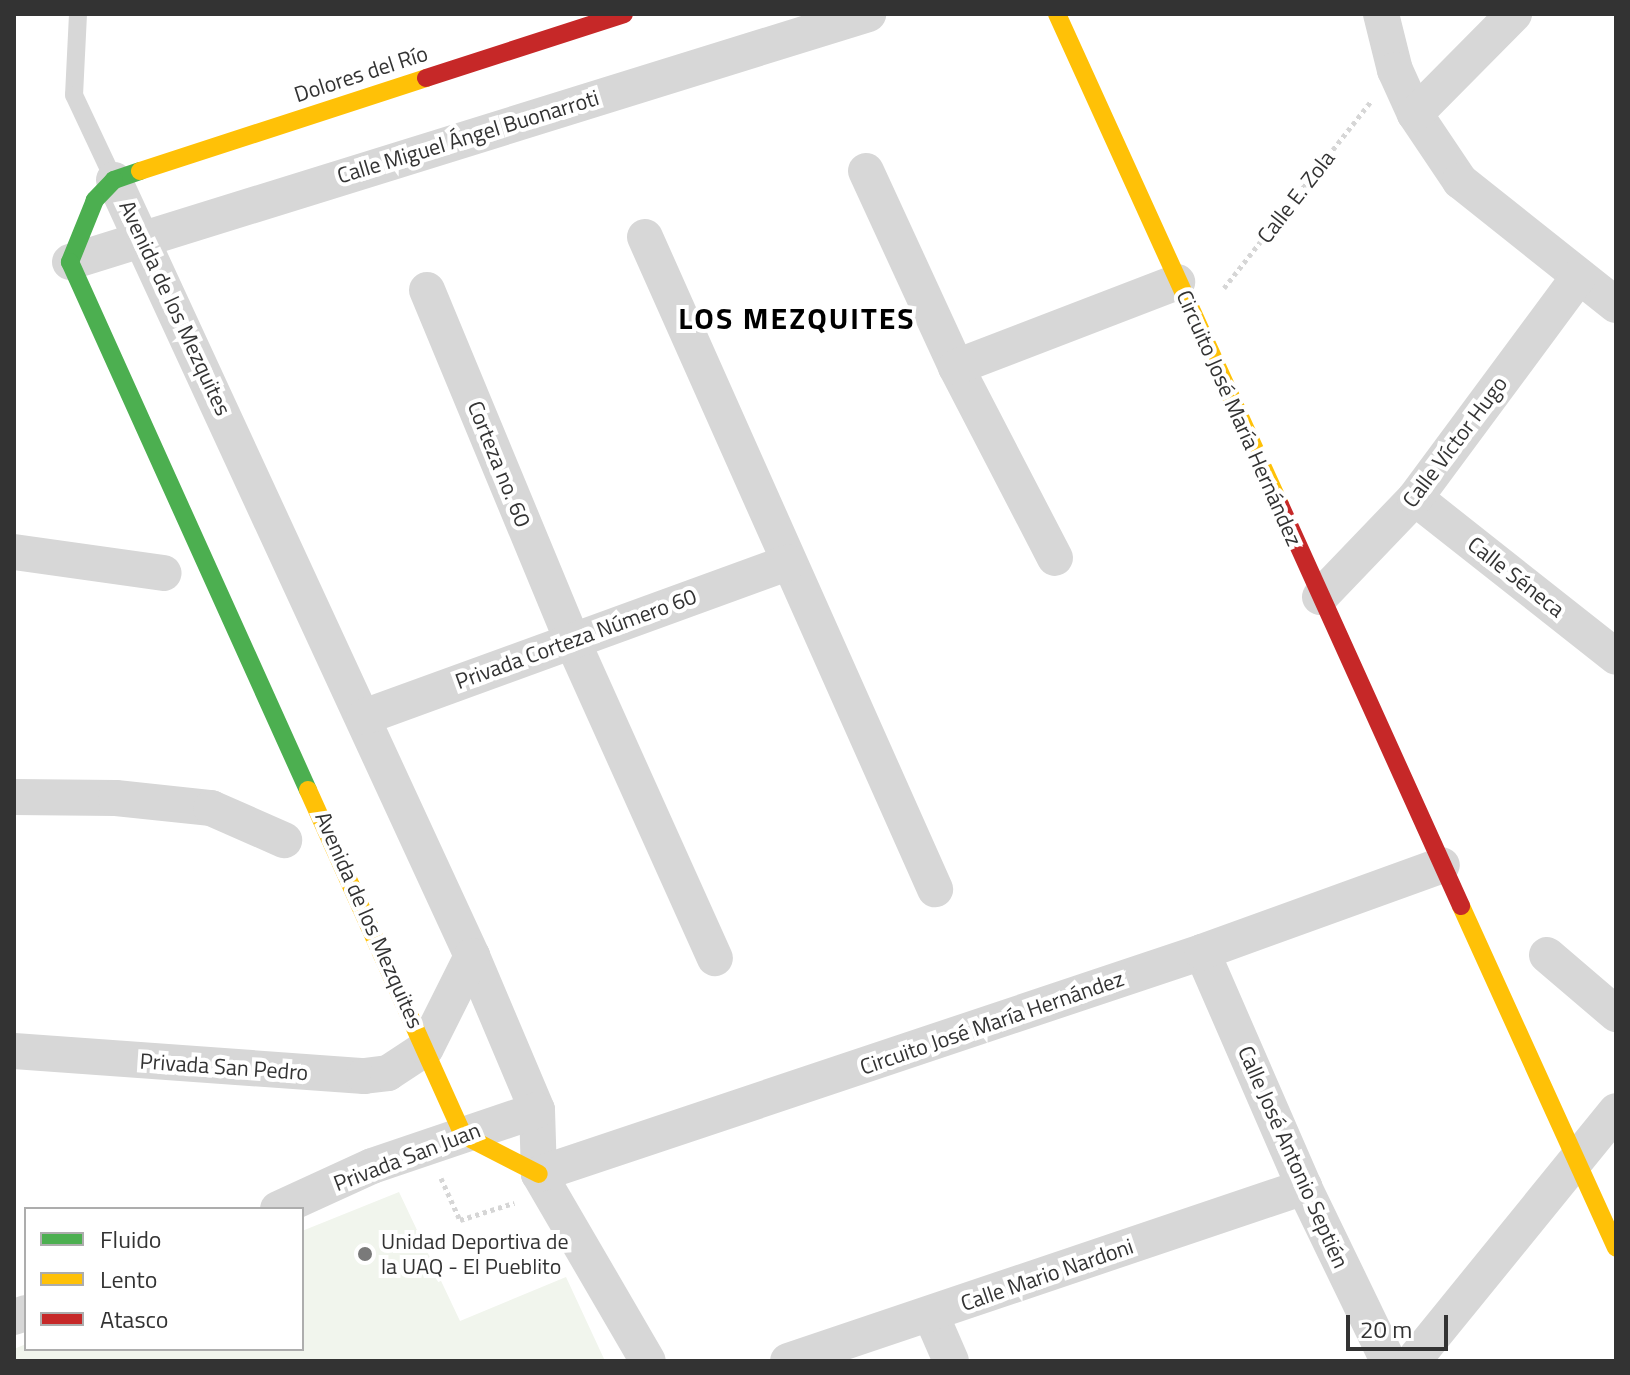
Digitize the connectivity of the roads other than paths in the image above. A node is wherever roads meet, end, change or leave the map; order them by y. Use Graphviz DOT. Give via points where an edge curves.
graph roads {
  1 [pos="78,14"];
  2 [pos="624,14"];
  3 [pos="868,14"];
  4 [pos="1057,14"];
  5 [pos="1381,14"];
  6 [pos="1514,14"];
  7 [pos="1415,114"];
  8 [pos="866,171"];
  9 [pos="114,180"];
  10 [pos="143,237"];
  11 [pos="645,237"];
  12 [pos="70,262"];
  13 [pos="1579,276"];
  14 [pos="1177,282"];
  15 [pos="427,290"];
  16 [pos="1616,305"];
  17 [pos="956,367"];
  18 [pos="1415,498"];
  19 [pos="14,552"];
  20 [pos="1055,558"];
  21 [pos="789,562"];
  22 [pos="164,573"];
  23 [pos="1320,597"];
  24 [pos="571,638"];
  25 [pos="1616,657"];
  26 [pos="364,717"];
  27 [pos="14,797"];
  28 [pos="284,840"];
  29 [pos="1442,865"];
  30 [pos="935,889"];
  31 [pos="1202,952"];
  32 [pos="1547,955"];
  33 [pos="472,956"];
  34 [pos="715,958"];
  35 [pos="1616,1014"];
  36 [pos="426,1048"];
  37 [pos="14,1051"];
  38 [pos="537,1110"];
  39 [pos="1616,1111"];
  40 [pos="463,1135"];
  41 [pos="1575,1158"];
  42 [pos="533,1187"];
  43 [pos="1304,1187"];
  44 [pos="282,1207"];
  45 [pos="1616,1247"];
  46 [pos="931,1315"];
  47 [pos="648,1361"];
  48 [pos="788,1361"];
  49 [pos="951,1361"];
  50 [pos="1388,1361"];
  51 [pos="1413,1361"];
  1 -- 9 [label="lane" via="74,95"];
  2 -- 9 [label="street, Dolores del Río"];
  3 -- 10 [label="street, Calle Miguel Ángel Buonarroti"];
  4 -- 14 [label="street, Circuito José María Hernández"];
  5 -- 7 [label="street" via="1395,70"];
  6 -- 7 [label="street"];
  7 -- 13 [label="street" via="1460,181"];
  8 -- 17 [label="street"];
  9 -- 10 [label="street, Avenida de los Mezquites"];
  9 -- 12 [label="street, Avenida de los Mezquites" via="95,200"];
  10 -- 12 [label="street, Calle Miguel Ángel Buonarroti"];
  10 -- 26 [label="street, Avenida de los Mezquites"];
  11 -- 21 [label="street"];
  12 -- 36 [label="street, Avenida de los Mezquites"];
  13 -- 16 [label="street"];
  13 -- 18 [label="street, Calle Víctor Hugo"];
  14 -- 17 [label="street"];
  14 -- 23 [label="street, Circuito José María Hernández"];
  15 -- 24 [label="street, Corteza no. 60"];
  17 -- 20 [label="street"];
  18 -- 23 [label="street, Calle Víctor Hugo"];
  18 -- 25 [label="street, Calle Séneca"];
  19 -- 22 [label="street"];
  21 -- 24 [label="street, Privada Corteza Número 60"];
  21 -- 30 [label="street"];
  23 -- 29 [label="street, Circuito José María Hernández"];
  24 -- 26 [label="street, Privada Corteza Número 60"];
  24 -- 34 [label="street, Corteza no. 60"];
  26 -- 33 [label="street, Avenida de los Mezquites"];
  27 -- 28 [label="street" via="116,798 211,808"];
  29 -- 31 [label="street, Circuito José María Hernández"];
  29 -- 41 [label="street, Circuito José María Hernández"];
  31 -- 42 [label="street, Circuito José María Hernández"];
  31 -- 43 [label="street, Calle José Antonio Septién"];
  32 -- 35 [label="street"];
  33 -- 36 [label="street"];
  33 -- 38 [label="street, Avenida de los Mezquites"];
  36 -- 37 [label="street, Privada San Pedro" via="388,1073 364,1076"];
  36 -- 40 [label="street, Avenida de los Mezquites"];
  38 -- 40 [label="street, Privada San Juan"];
  38 -- 42 [label="street, Avenida de los Mezquites"];
  39 -- 41 [label="street"];
  40 -- 42 [label="street"];
  40 -- 44 [label="street, Privada San Juan"];
  41 -- 45 [label="street, Circuito José María Hernández"];
  41 -- 51 [label="street"];
  42 -- 47 [label="street, Avenida de los Mezquites"];
  43 -- 46 [label="street, Calle Mario Nardoni"];
  43 -- 50 [label="street, Calle José Antonio Septién"];
  46 -- 48 [label="street, Calle Mario Nardoni"];
  46 -- 49 [label="street"];
}
